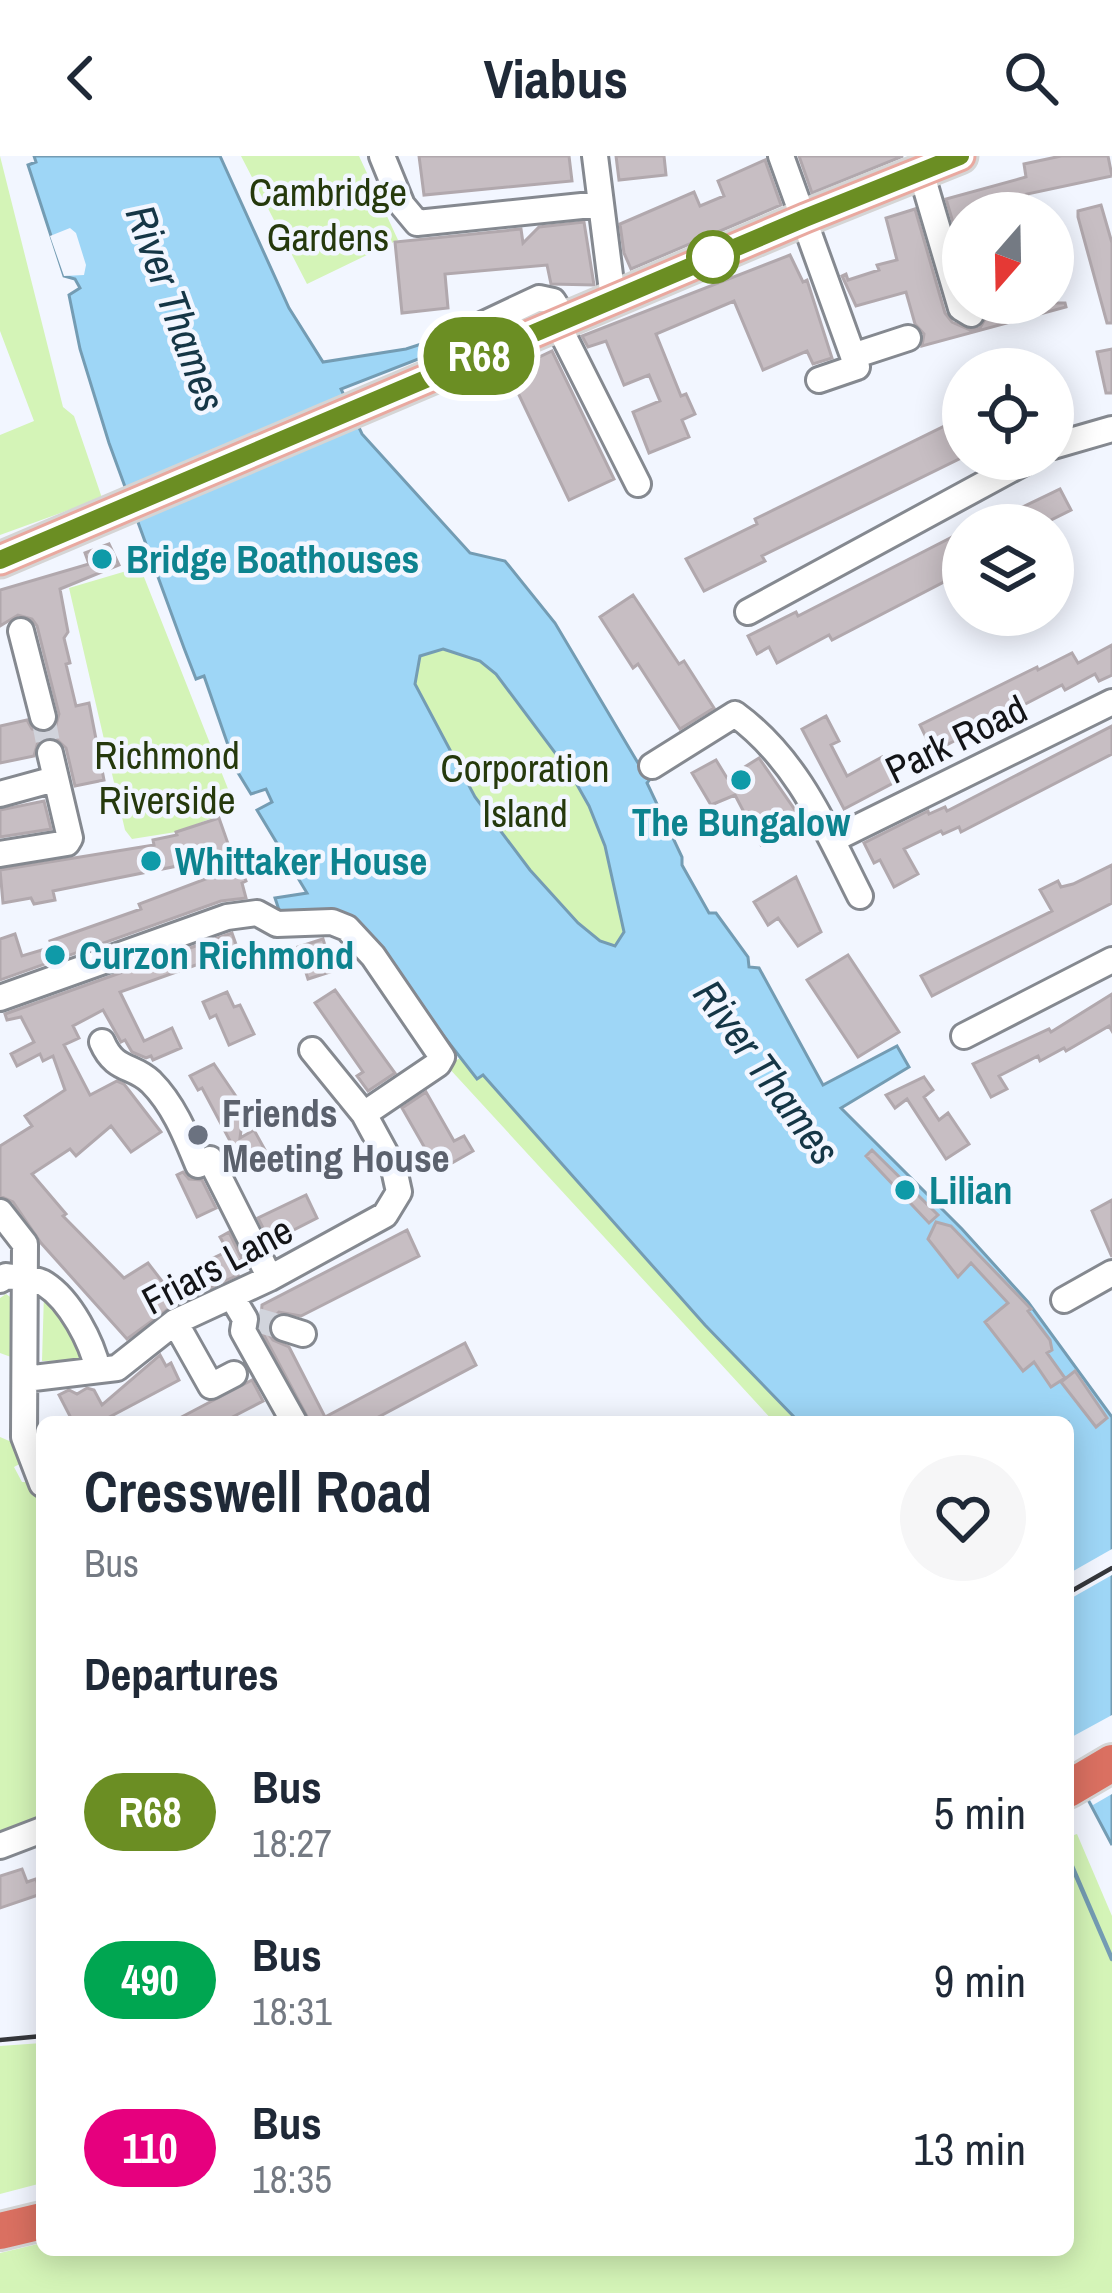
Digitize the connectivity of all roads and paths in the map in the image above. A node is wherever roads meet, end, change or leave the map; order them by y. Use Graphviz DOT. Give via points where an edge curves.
graph roads {
  1 [pos="382,156"];
  2 [pos="595,156"];
  3 [pos="781,156"];
  4 [pos="960,156"];
  5 [pos="921,172"];
  6 [pos="601,204"];
  7 [pos="805,218"];
  8 [pos="942,243"];
  9 [pos="613,299"];
  10 [pos="561,321"];
  11 [pos="454,338"];
  12 [pos="908,338"];
  13 [pos="853,356"];
  14 [pos="819,380"];
  15 [pos="1112,429"];
  16 [pos="1074,440"];
  17 [pos="991,480"];
  18 [pos="638,484"];
  19 [pos="0,560"];
  20 [pos="748,612"];
  21 [pos="21,632"];
  22 [pos="1112,702"];
  23 [pos="43,717"];
  24 [pos="652,766"];
  25 [pos="0,794"];
  26 [pos="832,840"];
  27 [pos="0,854"];
  28 [pos="860,896"];
  29 [pos="1112,960"];
  30 [pos="0,998"];
  31 [pos="964,1036"];
  32 [pos="312,1050"];
  33 [pos="103,1053"];
  34 [pos="364,1114"];
  35 [pos="0,1212"];
  36 [pos="1109,1275"];
  37 [pos="270,1278"];
  38 [pos="0,1280"];
  39 [pos="27,1280"];
  40 [pos="1064,1300"];
  41 [pos="244,1312"];
  42 [pos="175,1322"];
  43 [pos="0,1369"];
  44 [pos="98,1370"];
  45 [pos="234,1374"];
  46 [pos="25,1379"];
  47 [pos="290,1416"];
  48 [pos="36,1468"];
  49 [pos="1112,1763"];
  50 [pos="1074,1785"];
  51 [pos="36,1832"];
  52 [pos="0,1846"];
  53 [pos="36,2222"];
  54 [pos="0,2231"];
  1 -- 6 [label="street" via="417,223"];
  2 -- 6 [label="street"];
  3 -- 7 [label="street"];
  4 -- 5 [label="main road"];
  5 -- 7 [label="main road"];
  5 -- 8 [label="street"];
  6 -- 9 [label="street"];
  7 -- 9 [label="main road"];
  7 -- 13 [label="street"];
  9 -- 10 [label="main road"];
  10 -- 11 [label="street" via="553,301 539,298"];
  10 -- 18 [label="street"];
  10 -- 19 [label="main road"];
  12 -- 13 [label="street"];
  13 -- 14 [label="street" via="857,367"];
  15 -- 16 [label="street"];
  17 -- 20 [label="street"];
  21 -- 23 [label="street"];
  22 -- 26 [label="street, Park Road"];
  24 -- 26 [label="street" via="735,714 794,770"];
  25 -- 27 [label="street" via="50,769 70,838"];
  26 -- 28 [label="street"];
  29 -- 31 [label="street"];
  30 -- 34 [label="street" via="209,922 253,913 278,924 332,922 373,956 441,1054 438,1064"];
  32 -- 34 [label="street"];
  33 -- 37 [label="street" via="148,1078 198,1165 210,1159"];
  34 -- 37 [label="street, Friars Lane" via="394,1168 394,1204"];
  35 -- 39 [label="street" via="25,1244"];
  36 -- 40 [label="street"];
  37 -- 41 [label="street, Friars Lane"];
  38 -- 39 [label="street"];
  39 -- 44 [label="street" via="43,1282 64,1304"];
  39 -- 46 [label="street"];
  41 -- 42 [label="street, Friars Lane"];
  41 -- 47 [label="street" via="243,1330"];
  42 -- 44 [label="street, Friars Lane" via="130,1361"];
  42 -- 45 [label="street" via="211,1386"];
  43 -- 46 [label="street"];
  44 -- 46 [label="street, Friars Lane"];
  46 -- 48 [label="street" via="24,1437"];
  49 -- 50 [label="highway"];
  51 -- 52 [label="street"];
  53 -- 54 [label="highway"];
}
